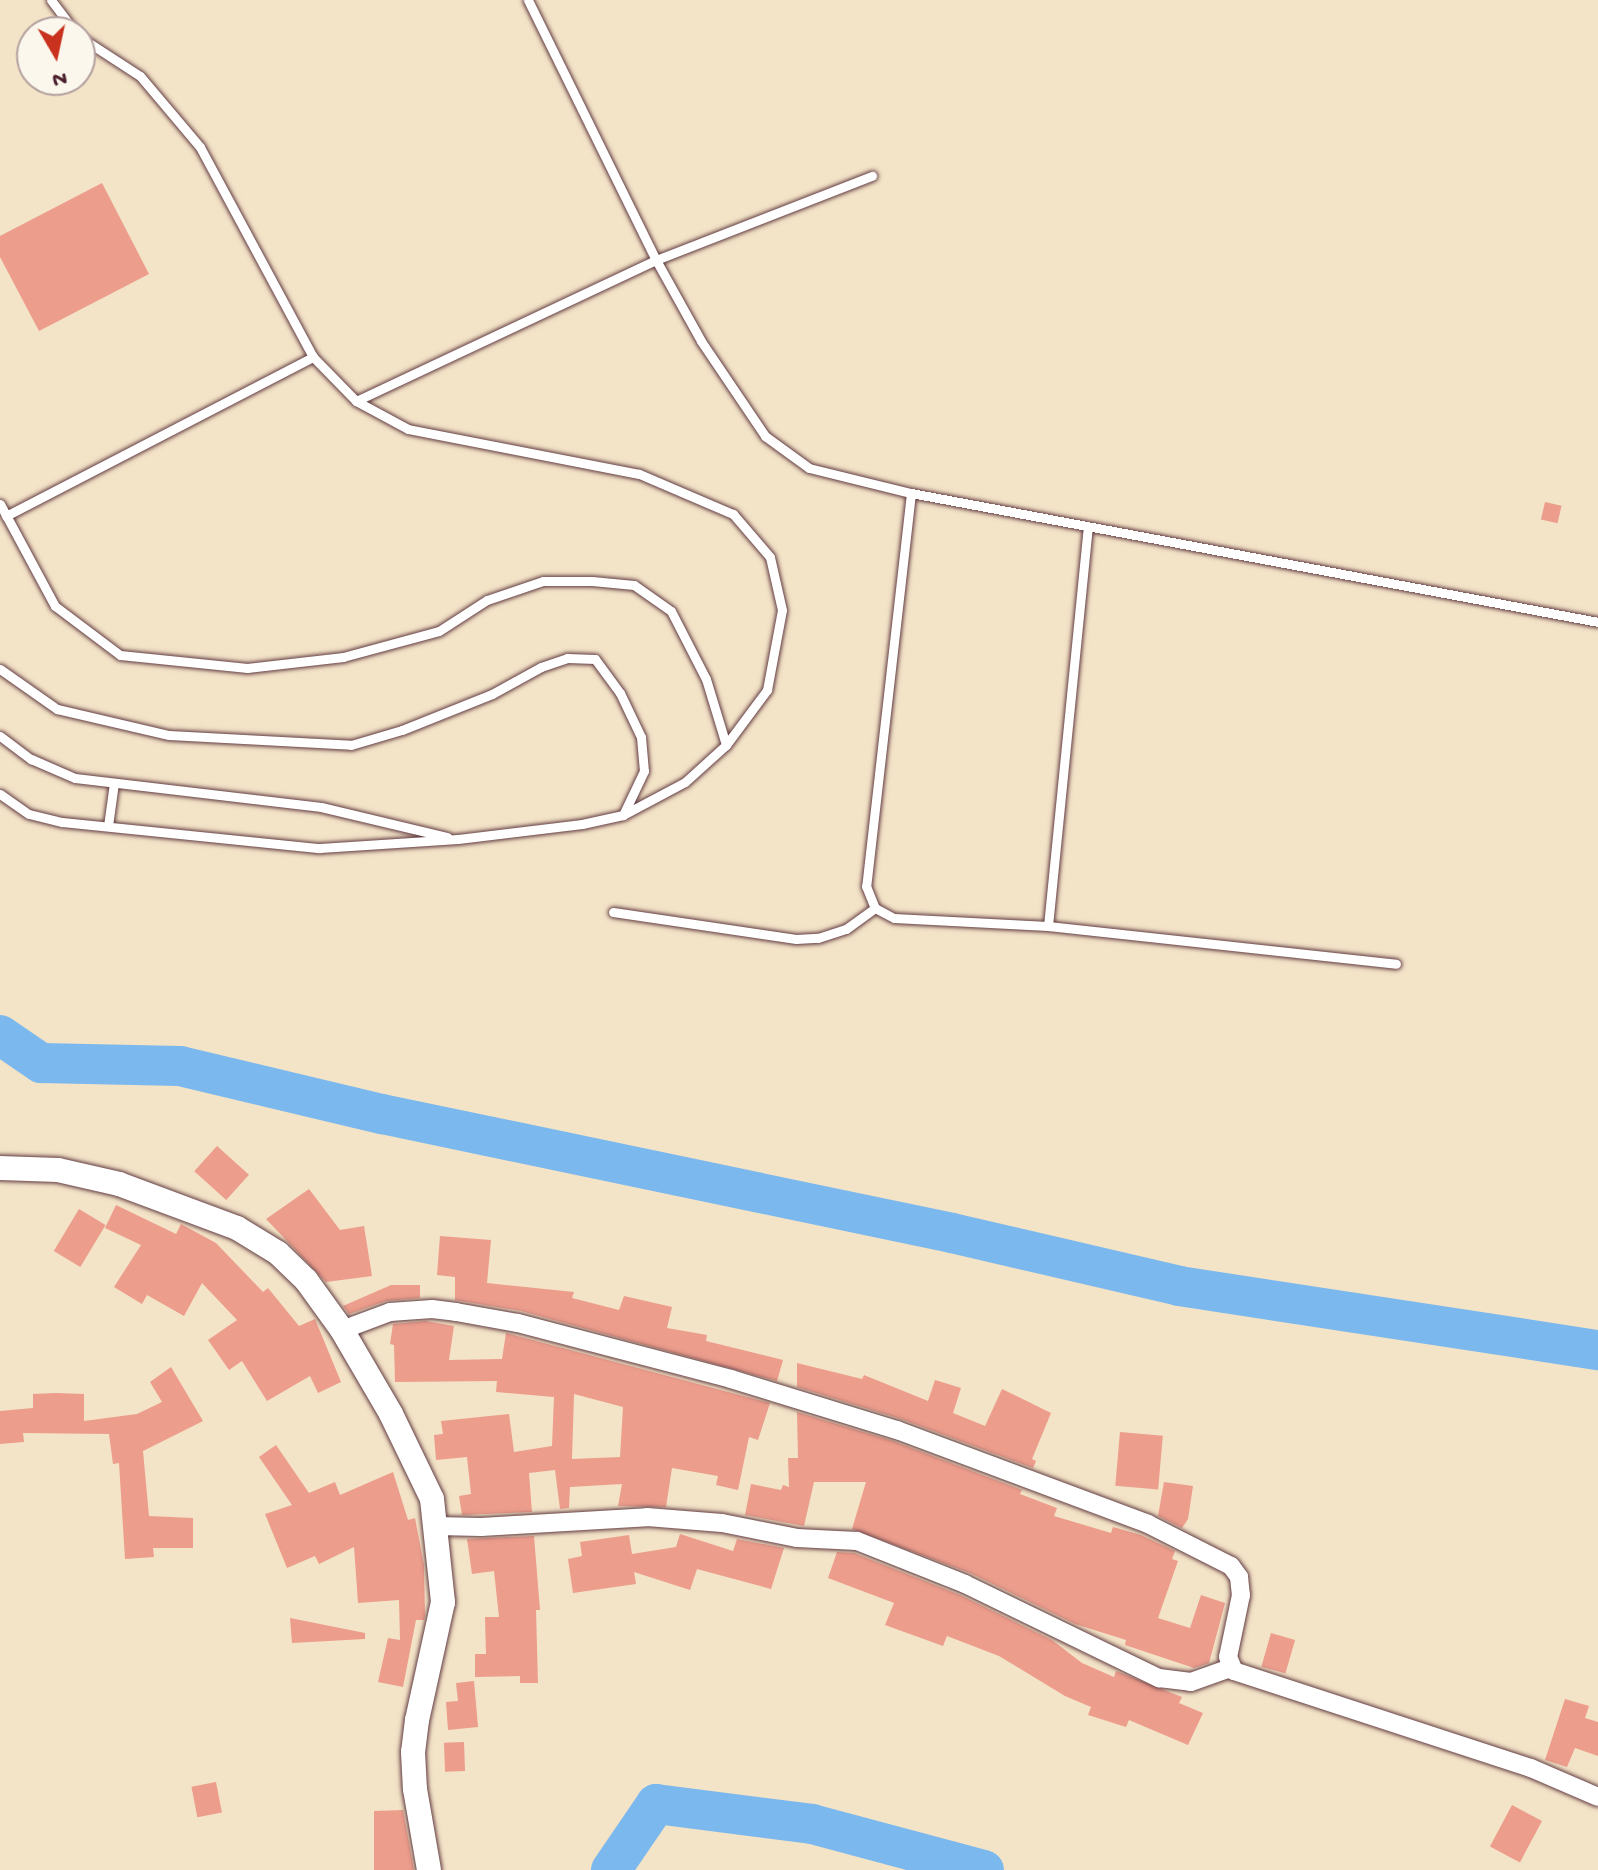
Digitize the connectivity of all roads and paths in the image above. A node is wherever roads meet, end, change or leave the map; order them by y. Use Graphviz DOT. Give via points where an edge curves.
graph roads {
  1 [pos="528,0"];
  2 [pos="96,47"];
  3 [pos="872,176"];
  4 [pos="656,260"];
  5 [pos="313,357"];
  6 [pos="356,401"];
  7 [pos="911,493"];
  8 [pos="0,504"];
  9 [pos="6,516"];
  10 [pos="1088,528"];
  11 [pos="1598,622"];
  12 [pos="0,669"];
  13 [pos="0,736"];
  14 [pos="726,745"];
  15 [pos="114,783"];
  16 [pos="0,794"];
  17 [pos="623,815"];
  18 [pos="108,826"];
  19 [pos="458,839"];
  20 [pos="875,908"];
  21 [pos="613,912"];
  22 [pos="1048,926"];
  23 [pos="1396,964"];
  24 [pos="0,1168"];
  25 [pos="342,1330"];
  26 [pos="436,1526"];
  27 [pos="1230,1668"];
  28 [pos="1598,1797"];
  29 [pos="429,1870"];
  1 -- 4 [label="lane"];
  2 -- 5 [label="lane" via="140,76 200,147"];
  3 -- 4 [label="lane"];
  4 -- 6 [label="lane"];
  4 -- 7 [label="lane" via="701,341 765,436 809,468"];
  5 -- 6 [label="lane"];
  5 -- 9 [label="lane"];
  6 -- 14 [label="lane" via="408,429 639,474 733,514 770,557 782,610 767,690"];
  7 -- 10 [label="lane"];
  7 -- 20 [label="lane" via="866,886"];
  8 -- 9 [label="lane"];
  9 -- 14 [label="lane" via="55,606 120,655 247,668 343,657 439,631 487,600 543,581 634,585 671,611 706,679"];
  10 -- 11 [label="lane"];
  10 -- 22 [label="lane"];
  12 -- 17 [label="lane" via="57,709 169,735 351,745 492,694 567,658 595,659 620,693 641,737 644,771"];
  13 -- 15 [label="lane" via="31,759 75,778"];
  14 -- 17 [label="lane" via="685,782"];
  15 -- 18 [label="lane"];
  15 -- 19 [label="lane" via="321,807"];
  16 -- 18 [label="lane" via="29,814"];
  17 -- 19 [label="lane"];
  18 -- 19 [label="lane" via="320,848"];
  20 -- 21 [label="lane" via="846,929 796,939"];
  20 -- 22 [label="lane" via="894,918"];
  22 -- 23 [label="lane"];
  24 -- 25 [label="main road" via="58,1170 119,1184 237,1228 278,1253 306,1280"];
  25 -- 26 [label="main road" via="426,1481"];
  25 -- 27 [label="street" via="408,1309 518,1323 859,1417 1148,1524 1231,1566 1239,1577"];
  26 -- 27 [label="street" via="647,1517 857,1541 965,1584 1159,1678 1191,1682"];
  26 -- 29 [label="main road" via="443,1602 413,1752"];
  27 -- 28 [label="street" via="1531,1768"];
}
